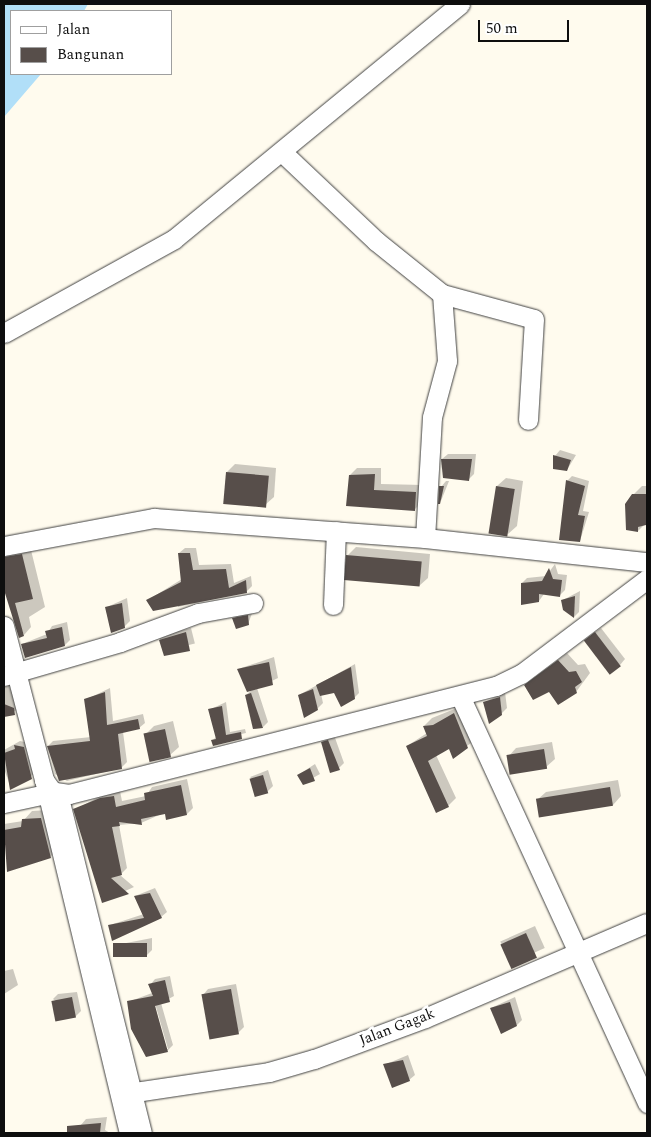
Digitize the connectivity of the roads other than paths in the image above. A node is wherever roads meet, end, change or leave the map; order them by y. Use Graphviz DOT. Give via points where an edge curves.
graph roads {
  1 [pos="460,4"];
  2 [pos="283,153"];
  3 [pos="442,294"];
  4 [pos="4,333"];
  5 [pos="528,420"];
  6 [pos="336,531"];
  7 [pos="424,538"];
  8 [pos="4,546"];
  9 [pos="647,562"];
  10 [pos="647,579"];
  11 [pos="253,603"];
  12 [pos="333,605"];
  13 [pos="4,626"];
  14 [pos="10,675"];
  15 [pos="461,698"];
  16 [pos="53,794"];
  17 [pos="4,804"];
  18 [pos="4,815"];
  19 [pos="647,923"];
  20 [pos="576,952"];
  21 [pos="135,1092"];
  22 [pos="647,1103"];
  23 [pos="129,1133"];
  24 [pos="142,1133"];
  1 -- 2 [label="street"];
  2 -- 3 [label="street" via="376,241"];
  2 -- 4 [label="street" via="174,239"];
  3 -- 5 [label="street" via="534,319"];
  3 -- 7 [label="street" via="447,362 432,417"];
  6 -- 7 [label="street"];
  6 -- 8 [label="street" via="154,518"];
  6 -- 12 [label="street"];
  7 -- 9 [label="street"];
  10 -- 15 [label="street" via="521,674"];
  11 -- 14 [label="street" via="198,612 120,642"];
  13 -- 14 [label="street"];
  14 -- 16 [label="street"];
  15 -- 16 [label="street"];
  15 -- 20 [label="street"];
  16 -- 17 [label="street"];
  16 -- 18 [label="street"];
  16 -- 21 [label="street"];
  16 -- 23 [label="street"];
  19 -- 20 [label="street, Jalan Gagak"];
  20 -- 21 [label="street, Jalan Gagak" via="425,1018 314,1059 269,1072"];
  20 -- 22 [label="street"];
  21 -- 24 [label="street"];
}
